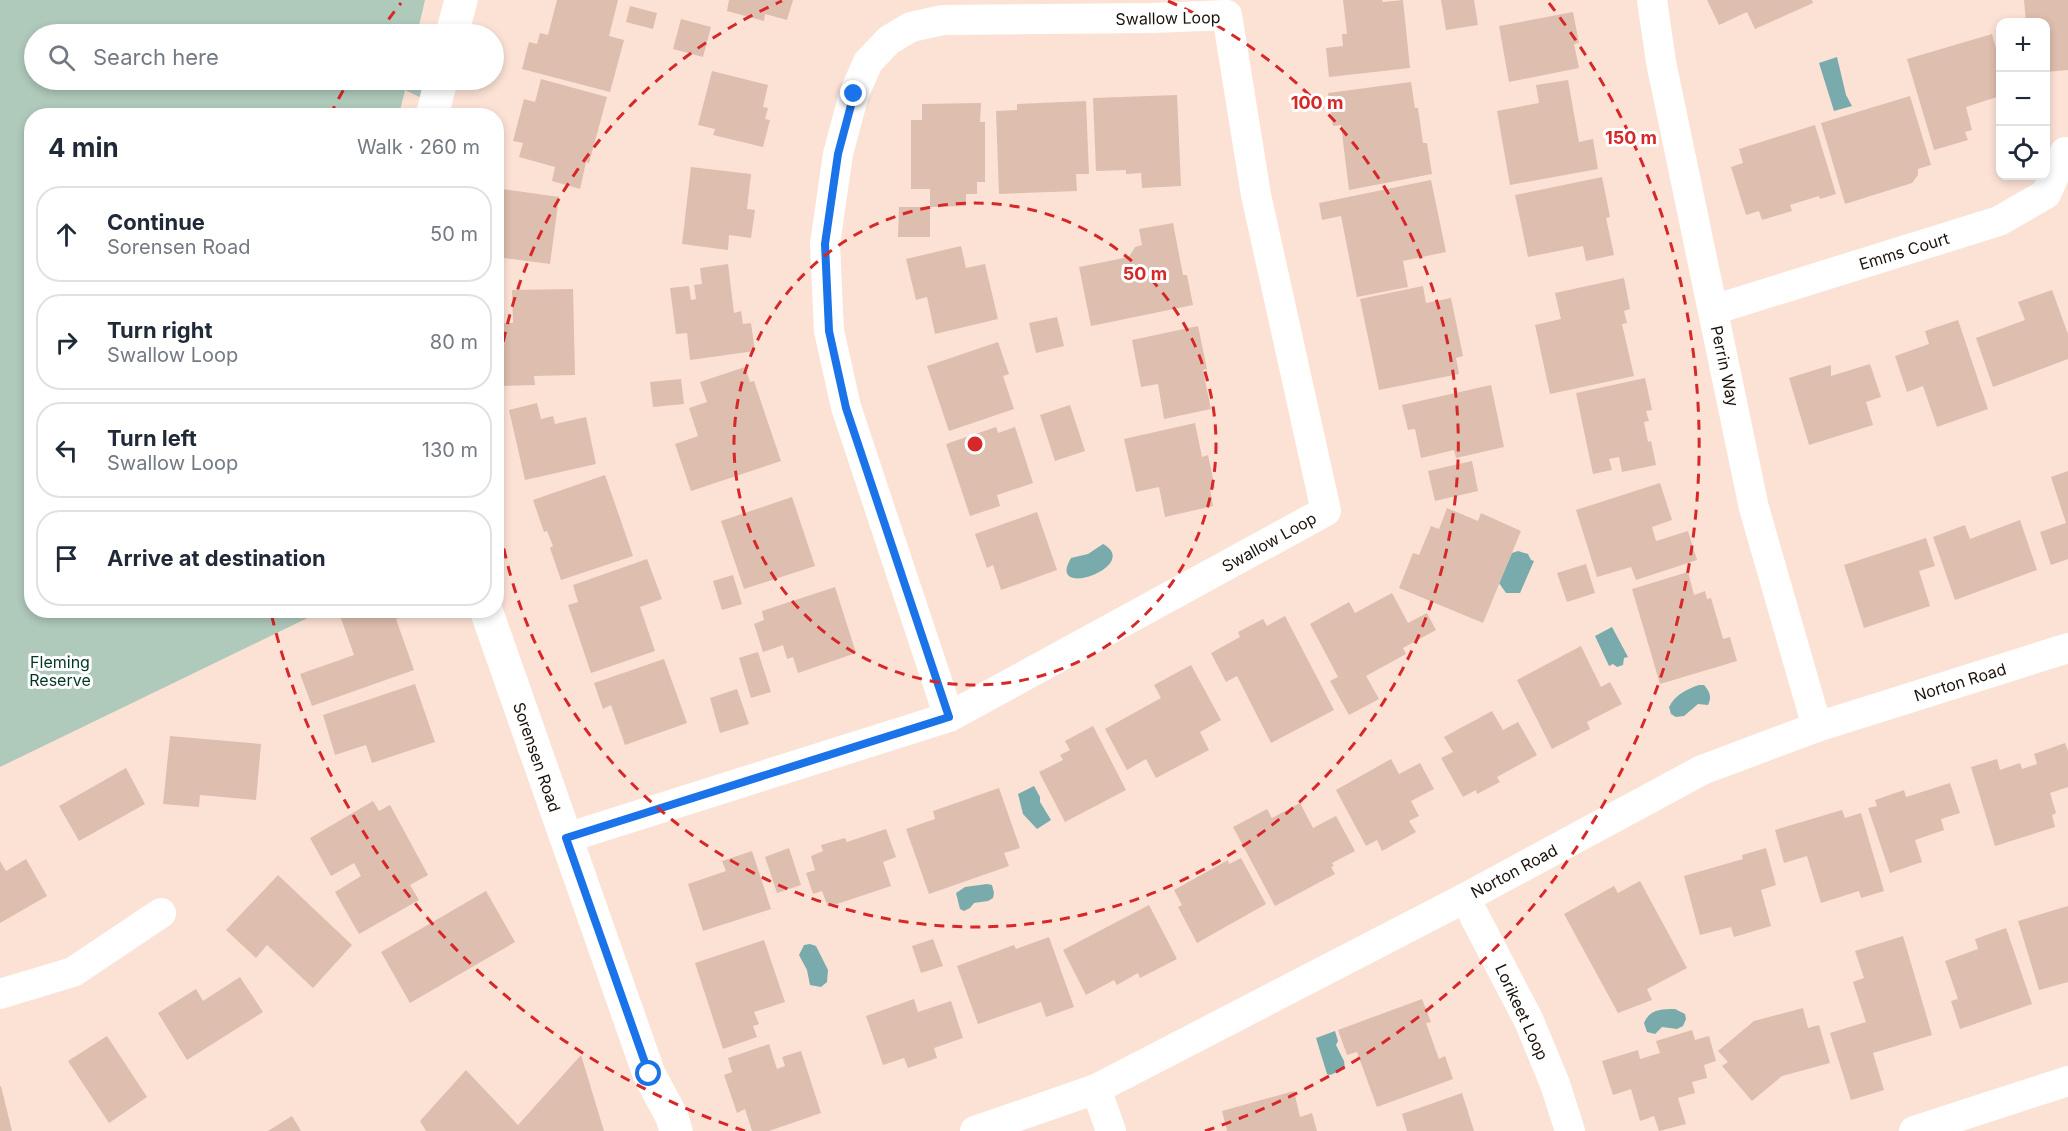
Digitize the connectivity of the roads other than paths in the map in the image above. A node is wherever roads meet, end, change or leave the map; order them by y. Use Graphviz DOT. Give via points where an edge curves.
graph roads {
  1 [pos="461,0"];
  2 [pos="1652,0"];
  3 [pos="455,24"];
  4 [pos="438,90"];
  5 [pos="434,108"];
  6 [pos="2065,152"];
  7 [pos="1713,310"];
  8 [pos="489,618"];
  9 [pos="2068,648"];
  10 [pos="949,717"];
  11 [pos="1818,727"];
  12 [pos="566,838"];
  13 [pos="1465,898"];
  14 [pos="161,913"];
  15 [pos="0,994"];
  16 [pos="649,1074"];
  17 [pos="2068,1081"];
  18 [pos="1096,1089"];
  19 [pos="653,1131"];
  20 [pos="676,1131"];
  21 [pos="975,1131"];
  22 [pos="1111,1131"];
  23 [pos="1570,1131"];
  24 [pos="1914,1131"];
  1 -- 3 [label="street"];
  2 -- 7 [label="street, Perrin Way" via="1661,62"];
  4 -- 5 [label="street"];
  6 -- 7 [label="street, Emms Court" via="2046,194 1999,221"];
  7 -- 11 [label="street, Perrin Way" via="1754,508"];
  8 -- 12 [label="street, Sorensen Road"];
  9 -- 11 [label="street, Norton Road"];
  10 -- 10 [label="street, Swallow Loop" via="1326,511 1256,195 1227,15 943,20 911,27 889,40 868,62 854,94 838,154 825,244 829,331 846,408"];
  10 -- 12 [label="street, Swallow Loop"];
  11 -- 13 [label="street, Norton Road" via="1702,770"];
  12 -- 16 [label="street, Sorensen Road"];
  13 -- 18 [label="street, Norton Road"];
  13 -- 23 [label="street, Lorikeet Loop" via="1529,1021"];
  14 -- 15 [label="street" via="73,972"];
  16 -- 19 [label="street, Sorensen Road"];
  16 -- 20 [label="street, Sorensen Road"];
  17 -- 24 [label="street"];
  18 -- 21 [label="street, Norton Road"];
  18 -- 22 [label="street"];
}
